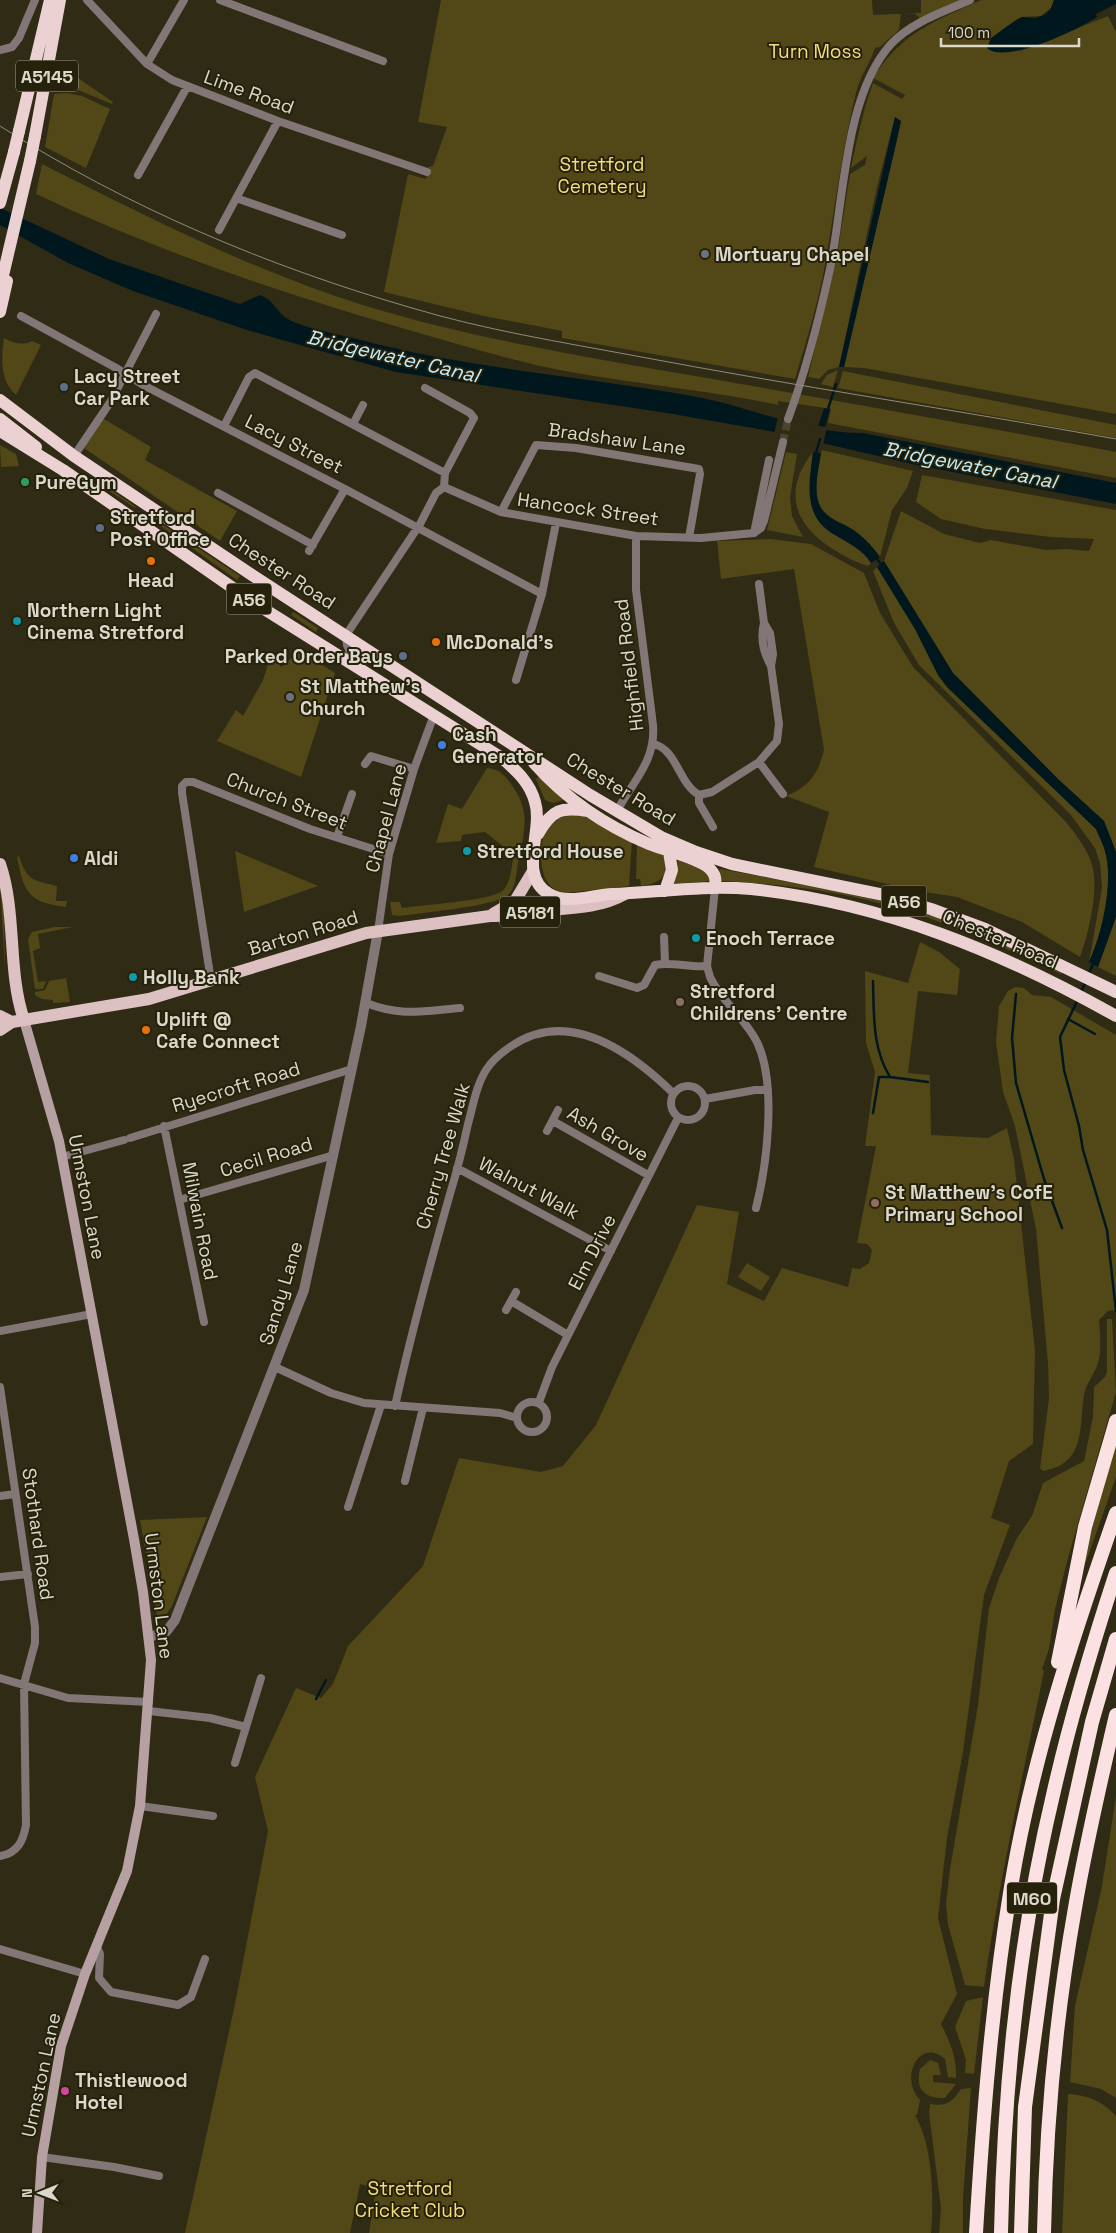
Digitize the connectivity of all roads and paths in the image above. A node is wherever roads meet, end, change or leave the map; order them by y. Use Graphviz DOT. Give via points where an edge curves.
graph roads {
  1 [pos="35,0"];
  2 [pos="50,0"];
  3 [pos="60,0"];
  4 [pos="87,0"];
  5 [pos="184,0"];
  6 [pos="220,0"];
  7 [pos="970,0"];
  8 [pos="0,50"];
  9 [pos="383,61"];
  10 [pos="147,64"];
  11 [pos="186,87"];
  12 [pos="278,121"];
  13 [pos="427,172"];
  14 [pos="138,176"];
  15 [pos="2,198"];
  16 [pos="236,198"];
  17 [pos="219,230"];
  18 [pos="342,235"];
  19 [pos="8,256"];
  20 [pos="0,288"];
  21 [pos="0,312"];
  22 [pos="156,314"];
  23 [pos="21,316"];
  24 [pos="31,323"];
  25 [pos="27,331"];
  26 [pos="125,373"];
  27 [pos="426,388"];
  28 [pos="0,400"];
  29 [pos="363,405"];
  30 [pos="0,418"];
  31 [pos="788,419"];
  32 [pos="353,424"];
  33 [pos="224,426"];
  34 [pos="1,433"];
  35 [pos="783,442"];
  36 [pos="74,456"];
  37 [pos="769,460"];
  38 [pos="63,470"];
  39 [pos="445,473"];
  40 [pos="444,487"];
  41 [pos="345,489"];
  42 [pos="218,493"];
  43 [pos="501,512"];
  44 [pos="556,524"];
  45 [pos="417,528"];
  46 [pos="754,533"];
  47 [pos="636,536"];
  48 [pos="689,538"];
  49 [pos="758,584"];
  50 [pos="542,594"];
  51 [pos="346,636"];
  52 [pos="356,665"];
  53 [pos="516,680"];
  54 [pos="434,716"];
  55 [pos="654,744"];
  56 [pos="523,750"];
  57 [pos="759,762"];
  58 [pos="365,764"];
  59 [pos="414,769"];
  60 [pos="352,794"];
  61 [pos="783,794"];
  62 [pos="699,795"];
  63 [pos="588,811"];
  64 [pos="617,811"];
  65 [pos="713,828"];
  66 [pos="536,836"];
  67 [pos="336,838"];
  68 [pos="669,852"];
  69 [pos="389,854"];
  70 [pos="701,863"];
  71 [pos="0,864"];
  72 [pos="732,864"];
  73 [pos="533,871"];
  74 [pos="715,888"];
  75 [pos="665,891"];
  76 [pos="625,894"];
  77 [pos="490,916"];
  78 [pos="378,931"];
  79 [pos="664,937"];
  80 [pos="665,963"];
  81 [pos="707,966"];
  82 [pos="599,976"];
  83 [pos="211,981"];
  84 [pos="1112,989"];
  85 [pos="366,1002"];
  86 [pos="460,1008"];
  87 [pos="0,1016"];
  88 [pos="1116,1016"];
  89 [pos="18,1021"];
  90 [pos="0,1030"];
  91 [pos="352,1069"];
  92 [pos="768,1090"];
  93 [pos="674,1093"];
  94 [pos="705,1100"];
  95 [pos="558,1110"];
  96 [pos="678,1118"];
  97 [pos="553,1121"];
  98 [pos="164,1126"];
  99 [pos="547,1131"];
  100 [pos="334,1155"];
  101 [pos="62,1157"];
  102 [pos="458,1168"];
  103 [pos="648,1175"];
  104 [pos="179,1200"];
  105 [pos="756,1208"];
  106 [pos="611,1251"];
  107 [pos="516,1292"];
  108 [pos="511,1301"];
  109 [pos="506,1310"];
  110 [pos="92,1314"];
  111 [pos="204,1322"];
  112 [pos="0,1331"];
  113 [pos="568,1334"];
  114 [pos="275,1367"];
  115 [pos="0,1387"];
  116 [pos="539,1402"];
  117 [pos="381,1406"];
  118 [pos="395,1406"];
  119 [pos="424,1408"];
  120 [pos="2,1412"];
  121 [pos="517,1418"];
  122 [pos="1116,1422"];
  123 [pos="405,1481"];
  124 [pos="15,1494"];
  125 [pos="0,1496"];
  126 [pos="348,1507"];
  127 [pos="1116,1513"];
  128 [pos="1116,1573"];
  129 [pos="28,1574"];
  130 [pos="0,1577"];
  131 [pos="150,1637"];
  132 [pos="1116,1640"];
  133 [pos="0,1678"];
  134 [pos="261,1678"];
  135 [pos="24,1684"];
  136 [pos="149,1707"];
  137 [pos="1049,1715"];
  138 [pos="1116,1715"];
  139 [pos="246,1727"];
  140 [pos="1116,1732"];
  141 [pos="235,1763"];
  142 [pos="1102,1778"];
  143 [pos="140,1806"];
  144 [pos="213,1816"];
  145 [pos="0,1856"];
  146 [pos="97,1947"];
  147 [pos="0,1948"];
  148 [pos="205,1959"];
  149 [pos="85,1974"];
  150 [pos="42,2157"];
  151 [pos="159,2176"];
  152 [pos="976,2231"];
  153 [pos="38,2233"];
  154 [pos="1001,2233"];
  155 [pos="1021,2233"];
  156 [pos="1044,2233"];
  1 -- 8 [label="street" via="12,47"];
  2 -- 15 [label="highway, A5145, bridge"];
  3 -- 19 [label="highway, A5145, bridge" via="30,161"];
  4 -- 10 [label="street, Lime Road"];
  5 -- 10 [label="street"];
  6 -- 9 [label="street"];
  7 -- 31 [label="street" via="908,29 882,55 869,79 854,129 824,292"];
  10 -- 11 [label="street, Lime Road"];
  11 -- 12 [label="street, Lime Road"];
  11 -- 14 [label="street"];
  12 -- 13 [label="street, Lime Road"];
  12 -- 16 [label="street"];
  16 -- 17 [label="street"];
  16 -- 18 [label="street"];
  19 -- 20 [label="highway, A5145"];
  19 -- 21 [label="highway, A5145"];
  22 -- 26 [label="street"];
  23 -- 24 [label="street, Lacy Street"];
  24 -- 25 [label="street"];
  24 -- 26 [label="street, Lacy Street"];
  26 -- 33 [label="street, Lacy Street" via="143,386"];
  26 -- 36 [label="street" via="111,401"];
  27 -- 39 [label="street" via="474,418"];
  28 -- 36 [label="highway, Chester Road / A56"];
  29 -- 32 [label="street"];
  30 -- 38 [label="highway, A56"];
  32 -- 33 [label="street" via="252,374"];
  32 -- 39 [label="street"];
  33 -- 41 [label="street, Lacy Street"];
  34 -- 38 [label="highway, Chester Road / A56"];
  35 -- 46 [label="street" via="761,528"];
  36 -- 51 [label="highway, Chester Road / A56"];
  37 -- 46 [label="street"];
  38 -- 52 [label="highway, Chester Road / A56" via="256,604"];
  39 -- 40 [label="street"];
  40 -- 43 [label="street, Hancock Street"];
  40 -- 45 [label="street" via="438,490"];
  41 -- 42 [label="street" via="311,548"];
  41 -- 45 [label="street, Lacy Street"];
  43 -- 44 [label="street, Hancock Street"];
  43 -- 48 [label="street, Bradshaw Lane" via="536,445 549,444 699,469"];
  44 -- 47 [label="street, Hancock Street"];
  44 -- 50 [label="street"];
  45 -- 50 [label="street, Lacy Street"];
  45 -- 51 [label="street"];
  46 -- 48 [label="street, Hancock Street"];
  47 -- 48 [label="street, Hancock Street"];
  47 -- 55 [label="street, Highfield Road" via="636,590"];
  49 -- 57 [label="street" via="764,624 773,654 771,666 779,733 773,749"];
  50 -- 53 [label="street"];
  51 -- 52 [label="street" via="346,645"];
  51 -- 56 [label="highway, Chester Road / A56"];
  52 -- 54 [label="highway, Chester Road / A56"];
  54 -- 59 [label="street, Chapel Lane"];
  54 -- 66 [label="highway, Chester Road / A56" via="496,753 519,772 536,804"];
  55 -- 62 [label="street, Highfield Road" via="667,751 692,790"];
  55 -- 64 [label="street" via="648,762"];
  56 -- 63 [label="highway, Chester Road / A56" via="547,778"];
  56 -- 64 [label="highway, Chester Road / A56"];
  57 -- 61 [label="street"];
  57 -- 62 [label="street" via="708,794"];
  58 -- 59 [label="street" via="371,756"];
  59 -- 69 [label="street, Chapel Lane"];
  60 -- 67 [label="street"];
  62 -- 65 [label="street, Highfield Road"];
  63 -- 66 [label="highway, Chester Road / A56" via="568,808 556,811"];
  63 -- 68 [label="highway, Chester Road / A56"];
  64 -- 72 [label="highway, Chester Road / A56" via="661,837"];
  66 -- 73 [label="highway, Chester Road / A56"];
  67 -- 69 [label="street, Church Street"];
  67 -- 83 [label="street, Church Street" via="191,781 184,784 182,793"];
  68 -- 70 [label="highway, Chester Road / A56"];
  68 -- 75 [label="highway, Chester Road" via="672,870"];
  69 -- 78 [label="street, Chapel Lane"];
  70 -- 72 [label="highway, Chester Road / A56"];
  70 -- 74 [label="highway" via="715,876"];
  71 -- 89 [label="main road" via="9,909"];
  72 -- 84 [label="highway, Chester Road / A56" via="884,895 931,909 985,929"];
  73 -- 76 [label="highway, Chester Road / A56" via="540,887 554,897"];
  73 -- 77 [label="main road, Barton Road / A5181" via="515,901"];
  74 -- 75 [label="highway, Chester Road / A56"];
  74 -- 81 [label="street"];
  74 -- 88 [label="highway, Chester Road / A56" via="752,889 872,911 964,941 1059,985"];
  75 -- 76 [label="highway, Chester Road / A56"];
  76 -- 77 [label="main road, Barton Road / A5181" via="612,901 570,910"];
  77 -- 78 [label="main road, Barton Road / A5181"];
  78 -- 83 [label="main road, Barton Road / A5181"];
  78 -- 85 [label="street, Sandy Lane"];
  79 -- 80 [label="street"];
  80 -- 81 [label="street"];
  80 -- 82 [label="street" via="655,965 641,988"];
  81 -- 92 [label="street" via="714,985 757,1042"];
  83 -- 89 [label="main road, Barton Road / A5181" via="131,1003"];
  85 -- 86 [label="street" via="403,1013"];
  85 -- 91 [label="street, Sandy Lane"];
  87 -- 89 [label="main road"];
  89 -- 90 [label="main road, Barton Road / A5181"];
  89 -- 101 [label="main road, Urmston Lane" via="43,1082"];
  91 -- 98 [label="street, Ryecroft Road"];
  91 -- 100 [label="street, Sandy Lane"];
  92 -- 94 [label="street"];
  92 -- 105 [label="street" via="765,1160"];
  93 -- 94 [label="street" via="685,1086 692,1086 702,1093"];
  93 -- 96 [label="street" via="670,1106"];
  93 -- 102 [label="street, Cherry Tree Walk" via="601,1040 562,1031 522,1039 493,1060 485,1072 476,1093"];
  94 -- 96 [label="street" via="704,1108 695,1119 686,1121"];
  95 -- 97 [label="street, Ash Grove"];
  96 -- 103 [label="street, Elm Drive"];
  97 -- 99 [label="street, Ash Grove"];
  97 -- 103 [label="street, Ash Grove"];
  98 -- 101 [label="street, Ryecroft Road"];
  98 -- 104 [label="street, Milwain Road"];
  100 -- 104 [label="street, Cecil Road"];
  100 -- 114 [label="street, Sandy Lane" via="304,1290"];
  101 -- 110 [label="main road, Urmston Lane"];
  102 -- 106 [label="street, Walnut Walk"];
  102 -- 118 [label="street, Cherry Tree Walk" via="415,1318"];
  103 -- 106 [label="street, Elm Drive"];
  104 -- 111 [label="street, Milwain Road"];
  106 -- 113 [label="street, Elm Drive"];
  107 -- 108 [label="street"];
  108 -- 109 [label="street"];
  108 -- 113 [label="street"];
  110 -- 112 [label="street"];
  110 -- 131 [label="main road, Urmston Lane"];
  113 -- 116 [label="street, Elm Drive"];
  114 -- 117 [label="street" via="331,1393"];
  114 -- 131 [label="street, Sandy Lane" via="175,1620 166,1632"];
  115 -- 120 [label="street, Stothard Road"];
  116 -- 121 [label="street" via="524,1404 518,1410"];
  116 -- 121 [label="street" via="546,1408 548,1418 538,1432 521,1428"];
  117 -- 118 [label="street"];
  117 -- 126 [label="street"];
  118 -- 119 [label="street"];
  119 -- 121 [label="street" via="500,1413"];
  119 -- 123 [label="street"];
  120 -- 124 [label="street, Stothard Road"];
  122 -- 137 [label="highway, M60" via="1085,1527"];
  124 -- 125 [label="street"];
  124 -- 129 [label="street, Stothard Road"];
  127 -- 137 [label="highway, M60"];
  128 -- 154 [label="highway, M60" via="1072,1717 1033,1892 1009,2073"];
  129 -- 130 [label="street"];
  129 -- 135 [label="street, Stothard Road" via="36,1643"];
  131 -- 136 [label="main road, Urmston Lane"];
  132 -- 155 [label="highway, M60" via="1088,1740 1053,1899 1025,2107"];
  133 -- 135 [label="street"];
  134 -- 139 [label="street"];
  135 -- 136 [label="street" via="84,1701"];
  135 -- 145 [label="street, Stothard Road" via="26,1825 18,1847"];
  136 -- 139 [label="street"];
  136 -- 143 [label="main road, Urmston Lane"];
  137 -- 152 [label="highway, M60" via="1013,1876 995,1992"];
  138 -- 142 [label="highway, M60"];
  139 -- 141 [label="street"];
  140 -- 142 [label="highway, M60"];
  142 -- 156 [label="highway, M60" via="1076,1898 1063,1983 1048,2137"];
  143 -- 144 [label="street"];
  143 -- 146 [label="main road, Urmston Lane" via="127,1871"];
  146 -- 148 [label="street" via="100,1954 99,1978 111,1992 178,2005 191,1997"];
  146 -- 149 [label="main road, Urmston Lane"];
  147 -- 149 [label="street"];
  149 -- 150 [label="main road, Urmston Lane" via="61,2046"];
  150 -- 151 [label="street"];
  150 -- 153 [label="main road, Urmston Lane"];
}
